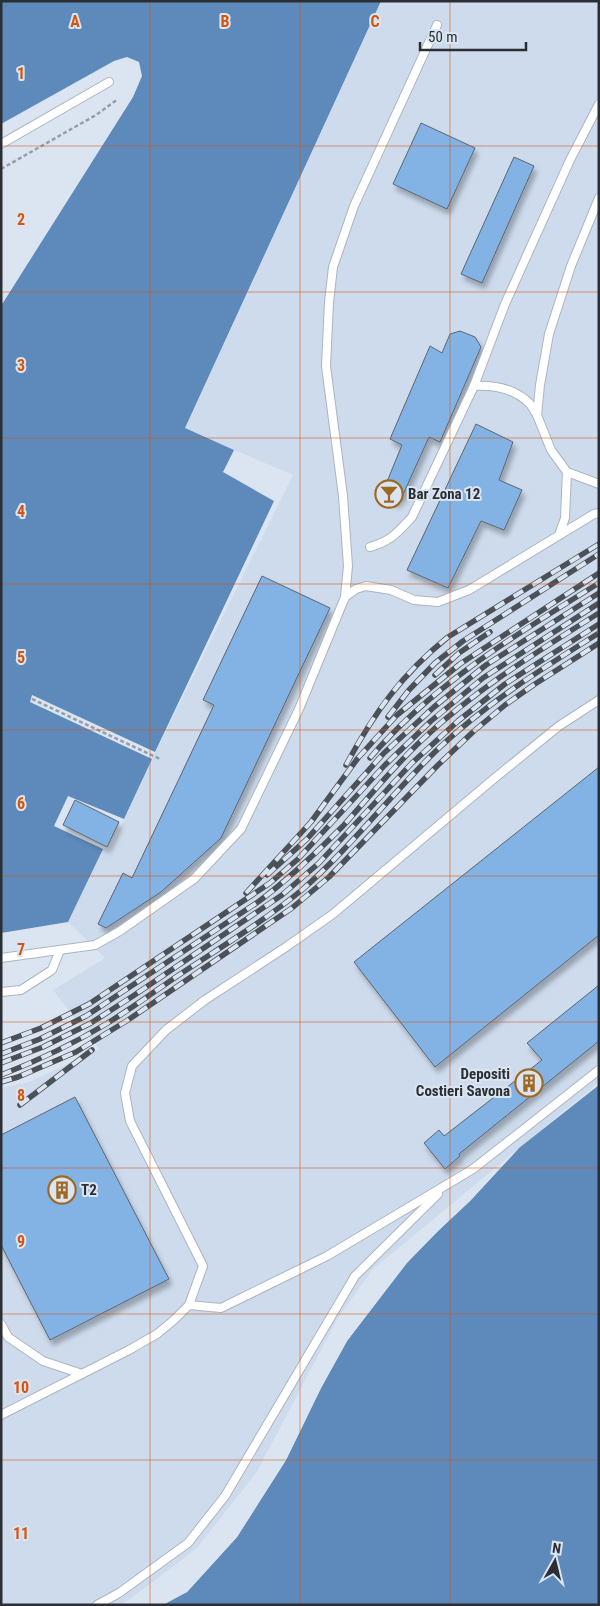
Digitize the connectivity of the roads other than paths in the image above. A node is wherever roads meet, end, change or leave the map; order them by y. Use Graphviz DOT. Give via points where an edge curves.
graph roads {
  1 [pos="437,25"];
  2 [pos="110,82"];
  3 [pos="599,104"];
  4 [pos="1,144"];
  5 [pos="599,198"];
  6 [pos="474,386"];
  7 [pos="537,415"];
  8 [pos="567,472"];
  9 [pos="599,484"];
  10 [pos="599,513"];
  11 [pos="560,535"];
  12 [pos="370,547"];
  13 [pos="345,597"];
  14 [pos="599,700"];
  15 [pos="60,950"];
  16 [pos="1,958"];
  17 [pos="1,992"];
  18 [pos="599,1070"];
  19 [pos="448,1184"];
  20 [pos="189,1305"];
  21 [pos="1,1324"];
  22 [pos="82,1374"];
  23 [pos="1,1415"];
  24 [pos="96,1605"];
  1 -- 13 [label="lane" via="354,206 333,267 326,366 348,556"];
  2 -- 4 [label="lane"];
  3 -- 6 [label="lane" via="505,304"];
  5 -- 7 [label="lane" via="571,266 549,334"];
  6 -- 7 [label="lane" via="489,385 509,390 528,402"];
  6 -- 12 [label="lane" via="412,517 386,542"];
  7 -- 8 [label="lane" via="551,450"];
  8 -- 9 [label="lane"];
  8 -- 11 [label="lane" via="565,518"];
  10 -- 11 [label="lane"];
  11 -- 13 [label="lane" via="469,590 438,602 414,600 391,590 366,586"];
  13 -- 15 [label="lane" via="299,709 241,828 194,879 120,930 95,945"];
  14 -- 20 [label="lane" via="559,726 496,776 333,914 166,1030 132,1066 125,1093 130,1121 203,1266"];
  15 -- 16 [label="lane"];
  15 -- 17 [label="lane" via="52,970 21,990"];
  18 -- 19 [label="lane" via="473,1169"];
  19 -- 20 [label="lane" via="327,1256 221,1308"];
  19 -- 24 [label="lane" via="355,1276 225,1496 188,1542 119,1593"];
  20 -- 22 [label="lane" via="157,1334"];
  21 -- 22 [label="lane" via="8,1337 43,1361"];
  22 -- 23 [label="lane"];
}
